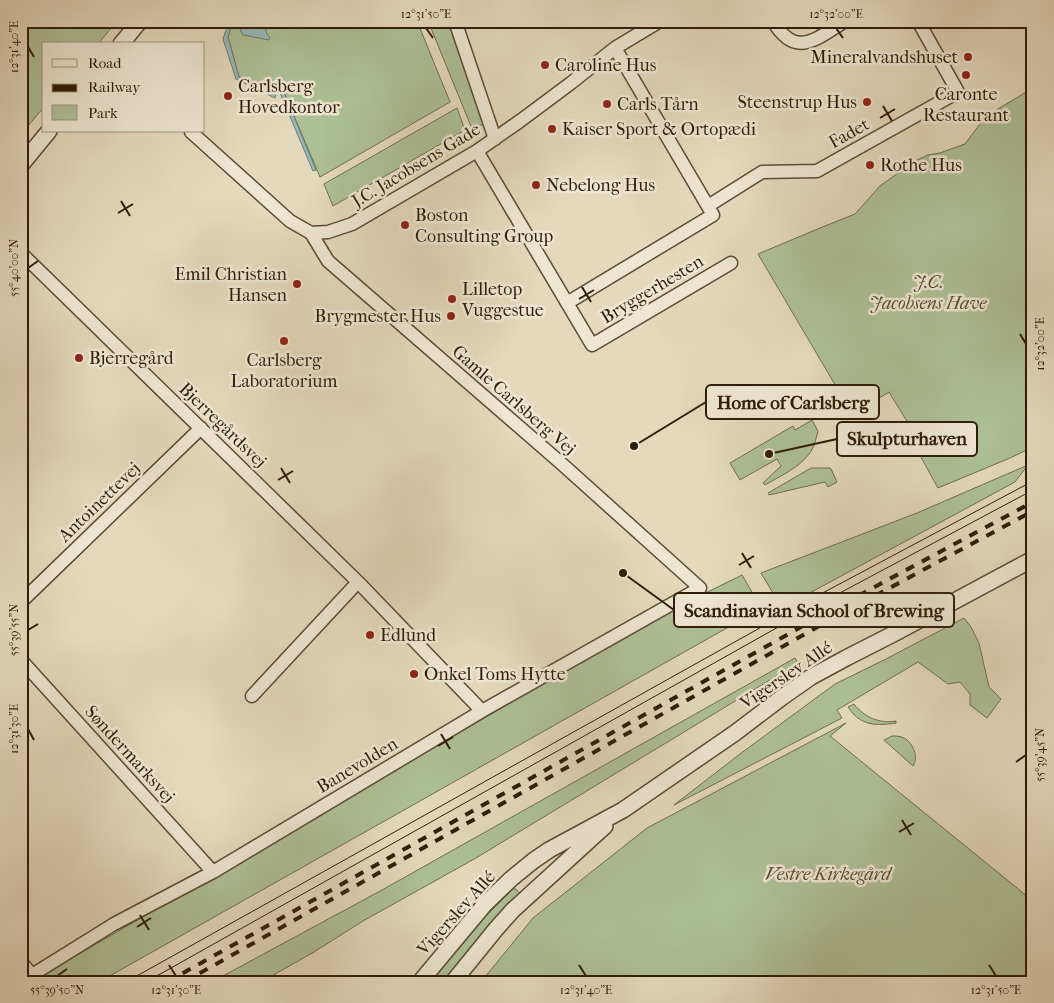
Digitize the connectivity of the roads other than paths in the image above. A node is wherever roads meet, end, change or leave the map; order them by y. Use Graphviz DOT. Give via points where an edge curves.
graph roads {
  1 [pos="140,21"];
  2 [pos="455,21"];
  3 [pos="660,21"];
  4 [pos="774,21"];
  5 [pos="845,21"];
  6 [pos="918,21"];
  7 [pos="123,42"];
  8 [pos="615,48"];
  9 [pos="48,132"];
  10 [pos="191,132"];
  11 [pos="495,138"];
  12 [pos="477,150"];
  13 [pos="21,165"];
  14 [pos="710,211"];
  15 [pos="311,233"];
  16 [pos="21,253"];
  17 [pos="731,263"];
  18 [pos="567,303"];
  19 [pos="202,428"];
  20 [pos="1033,559"];
  21 [pos="358,582"];
  22 [pos="700,588"];
  23 [pos="21,602"];
  24 [pos="21,660"];
  25 [pos="252,696"];
  26 [pos="482,711"];
  27 [pos="623,810"];
  28 [pos="213,872"];
  29 [pos="21,962"];
  30 [pos="420,982"];
  31 [pos="452,982"];
  1 -- 7 [label="street"];
  2 -- 11 [label="street"];
  3 -- 8 [label="street, J.C. Jacobsens Gade"];
  4 -- 5 [label="street" via="787,39 798,44 810,42"];
  6 -- 14 [label="street, Fadet" via="958,92 818,171 762,172"];
  8 -- 11 [label="street, J.C. Jacobsens Gade"];
  8 -- 14 [label="street"];
  9 -- 13 [label="street"];
  10 -- 15 [label="street" via="290,221"];
  11 -- 12 [label="street, J.C. Jacobsens Gade"];
  12 -- 15 [label="street, J.C. Jacobsens Gade" via="352,224 328,232"];
  12 -- 18 [label="street"];
  14 -- 18 [label="street, Fadet"];
  15 -- 22 [label="street, Gamle Carlsberg Vej" via="328,261"];
  16 -- 19 [label="street, Bjerregårdsvej"];
  17 -- 18 [label="street, Bryggerhesten" via="592,345"];
  19 -- 21 [label="street, Bjerregårdsvej"];
  19 -- 23 [label="street, Antoinettevej"];
  20 -- 27 [label="street, Vigerslev Allé" via="811,677"];
  21 -- 25 [label="street"];
  21 -- 26 [label="street, Bjerregårdsvej"];
  22 -- 26 [label="street, Banevolden"];
  24 -- 28 [label="street, Søndermarksvej"];
  26 -- 28 [label="street, Banevolden"];
  27 -- 30 [label="street, Vigerslev Allé" via="549,850 511,879 485,904"];
  27 -- 31 [label="street, Vigerslev Allé" via="513,910"];
  28 -- 29 [label="street, Banevolden" via="114,924 32,975"];
}
